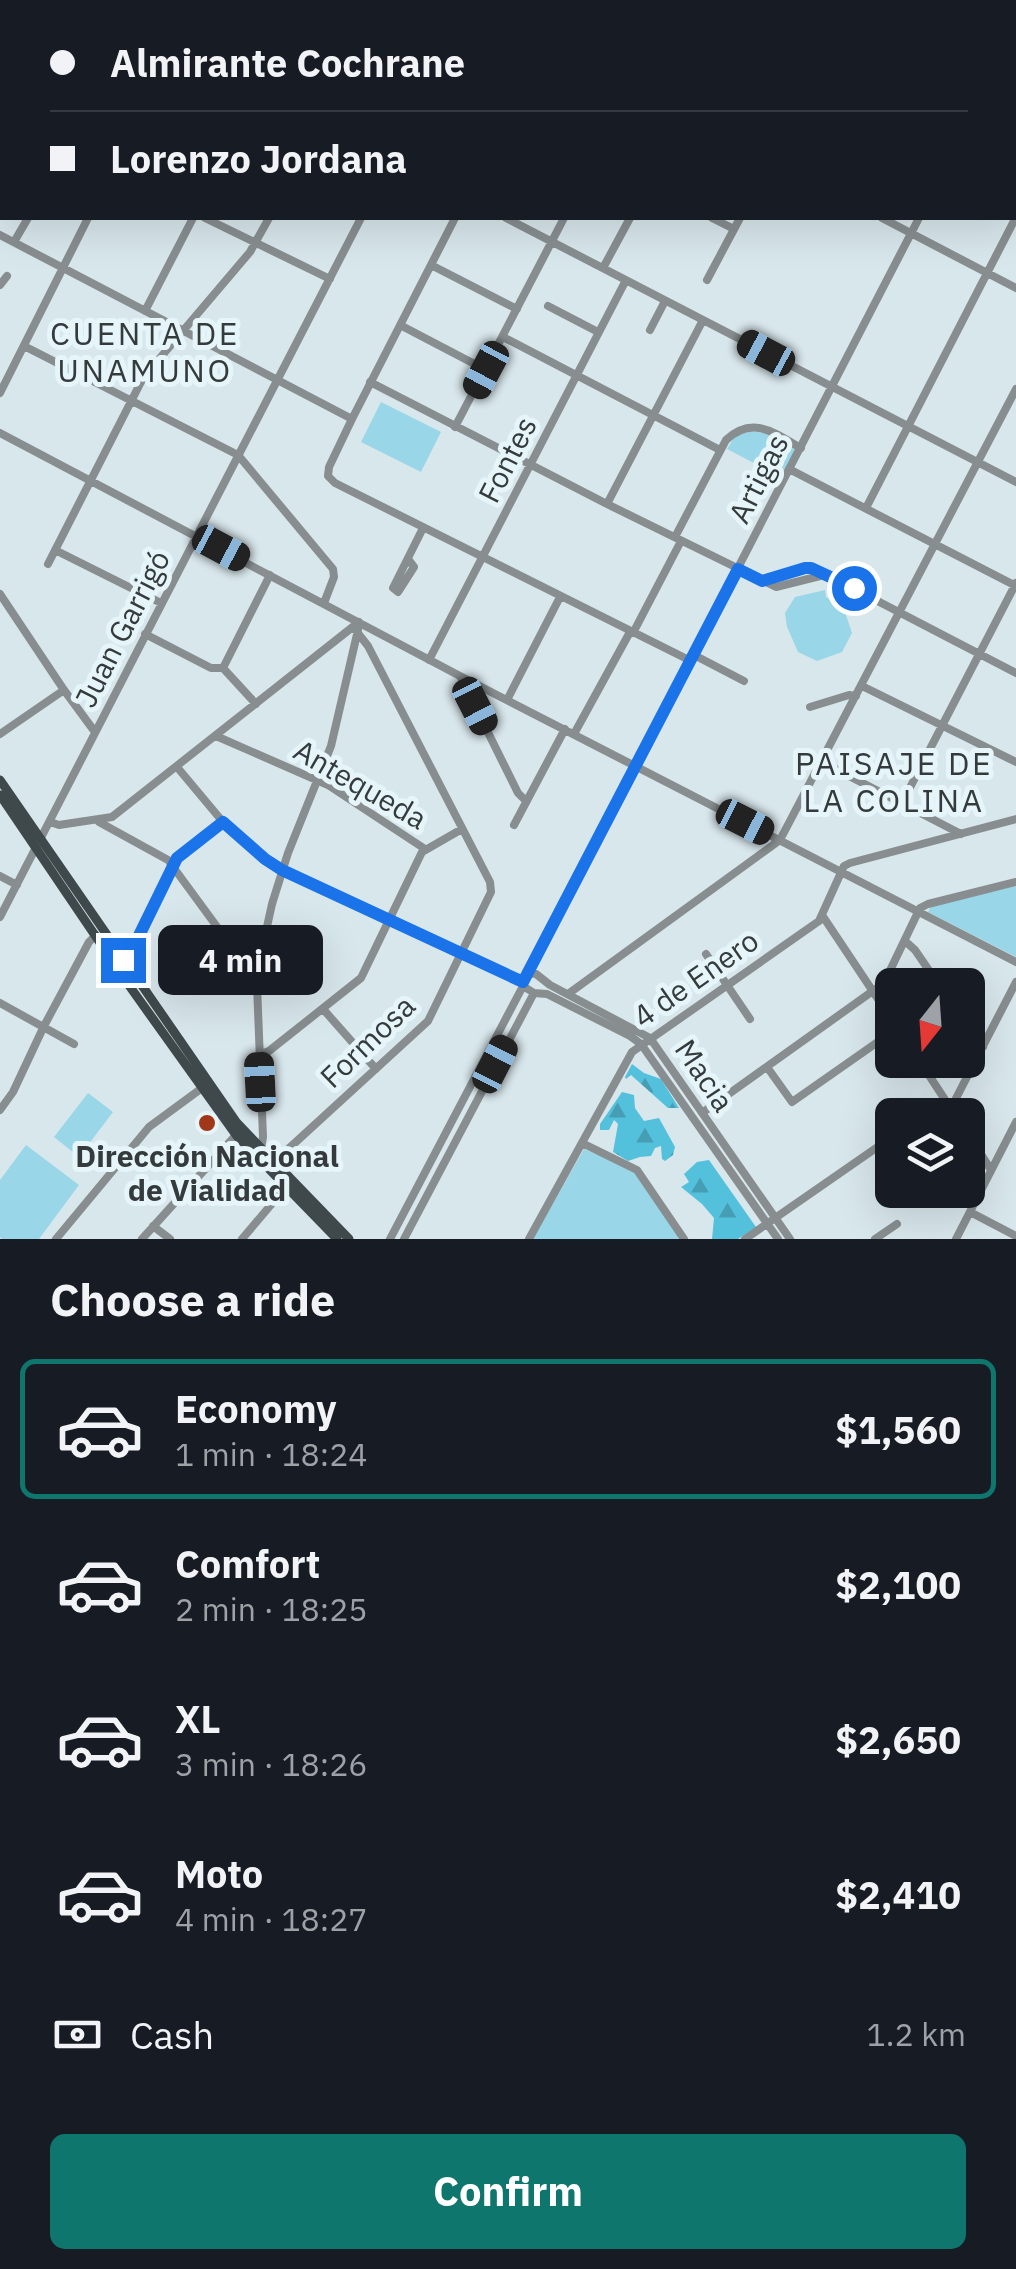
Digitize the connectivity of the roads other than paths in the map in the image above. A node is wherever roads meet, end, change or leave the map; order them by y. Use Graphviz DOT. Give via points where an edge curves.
graph roads {
  1 [pos="27,220"];
  2 [pos="87,220"];
  3 [pos="192,220"];
  4 [pos="209,220"];
  5 [pos="269,220"];
  6 [pos="360,220"];
  7 [pos="454,220"];
  8 [pos="510,220"];
  9 [pos="563,220"];
  10 [pos="629,220"];
  11 [pos="716,220"];
  12 [pos="739,220"];
  13 [pos="886,220"];
  14 [pos="918,220"];
  15 [pos="1015,220"];
  16 [pos="734,229"];
  17 [pos="911,232"];
  18 [pos="0,234"];
  19 [pos="14,242"];
  20 [pos="552,242"];
  21 [pos="256,243"];
  22 [pos="431,264"];
  23 [pos="62,268"];
  24 [pos="603,268"];
  25 [pos="988,272"];
  26 [pos="7,276"];
  27 [pos="330,279"];
  28 [pos="626,280"];
  29 [pos="706,280"];
  30 [pos="0,285"];
  31 [pos="1016,288"];
  32 [pos="665,301"];
  33 [pos="548,306"];
  34 [pos="516,309"];
  35 [pos="145,311"];
  36 [pos="703,320"];
  37 [pos="400,325"];
  38 [pos="650,330"];
  39 [pos="183,332"];
  40 [pos="598,332"];
  41 [pos="503,337"];
  42 [pos="24,346"];
  43 [pos="486,370"];
  44 [pos="578,375"];
  45 [pos="278,379"];
  46 [pos="370,382"];
  47 [pos="832,386"];
  48 [pos="1016,389"];
  49 [pos="0,393"];
  50 [pos="131,400"];
  51 [pos="653,414"];
  52 [pos="352,419"];
  53 [pos="456,427"];
  54 [pos="909,427"];
  55 [pos="0,433"];
  56 [pos="800,448"];
  57 [pos="720,450"];
  58 [pos="238,455"];
  59 [pos="978,462"];
  60 [pos="530,465"];
  61 [pos="790,469"];
  62 [pos="90,479"];
  63 [pos="1016,482"];
  64 [pos="607,504"];
  65 [pos="866,508"];
  66 [pos="423,528"];
  67 [pos="196,535"];
  68 [pos="678,539"];
  69 [pos="935,544"];
  70 [pos="56,550"];
  71 [pos="484,558"];
  72 [pos="408,559"];
  73 [pos="48,564"];
  74 [pos="738,569"];
  75 [pos="270,575"];
  76 [pos="1016,585"];
  77 [pos="0,594"];
  78 [pos="560,597"];
  79 [pos="161,603"];
  80 [pos="324,603"];
  81 [pos="3,606"];
  82 [pos="900,612"];
  83 [pos="358,627"];
  84 [pos="632,632"];
  85 [pos="145,634"];
  86 [pos="980,654"];
  87 [pos="692,658"];
  88 [pos="429,660"];
  89 [pos="223,668"];
  90 [pos="1016,673"];
  91 [pos="460,676"];
  92 [pos="744,682"];
  93 [pos="862,686"];
  94 [pos="64,690"];
  95 [pos="856,696"];
  96 [pos="507,700"];
  97 [pos="256,704"];
  98 [pos="810,707"];
  99 [pos="941,725"];
  100 [pos="569,731"];
  101 [pos="96,732"];
  102 [pos="0,734"];
  103 [pos="216,736"];
  104 [pos="822,762"];
  105 [pos="1016,762"];
  106 [pos="636,766"];
  107 [pos="177,767"];
  108 [pos="0,780"];
  109 [pos="318,780"];
  110 [pos="0,795"];
  111 [pos="526,801"];
  112 [pos="902,803"];
  113 [pos="1016,820"];
  114 [pos="97,821"];
  115 [pos="50,822"];
  116 [pos="223,822"];
  117 [pos="514,825"];
  118 [pos="462,829"];
  119 [pos="961,834"];
  120 [pos="780,840"];
  121 [pos="39,844"];
  122 [pos="426,849"];
  123 [pos="173,866"];
  124 [pos="282,870"];
  125 [pos="842,872"];
  126 [pos="0,876"];
  127 [pos="1016,882"];
  128 [pos="17,885"];
  129 [pos="919,911"];
  130 [pos="822,915"];
  131 [pos="0,918"];
  132 [pos="388,919"];
  133 [pos="96,935"];
  134 [pos="905,941"];
  135 [pos="462,954"];
  136 [pos="706,954"];
  137 [pos="123,960"];
  138 [pos="1016,962"];
  139 [pos="927,968"];
  140 [pos="257,976"];
  141 [pos="545,980"];
  142 [pos="525,981"];
  143 [pos="1016,982"];
  144 [pos="726,986"];
  145 [pos="874,991"];
  146 [pos="536,993"];
  147 [pos="568,994"];
  148 [pos="0,1003"];
  149 [pos="323,1009"];
  150 [pos="750,1019"];
  151 [pos="44,1026"];
  152 [pos="650,1038"];
  153 [pos="985,1043"];
  154 [pos="74,1044"];
  155 [pos="641,1044"];
  156 [pos="875,1044"];
  157 [pos="259,1055"];
  158 [pos="767,1067"];
  159 [pos="376,1069"];
  160 [pos="0,1086"];
  161 [pos="202,1088"];
  162 [pos="13,1092"];
  163 [pos="0,1110"];
  164 [pos="702,1113"];
  165 [pos="1016,1122"];
  166 [pos="236,1135"];
  167 [pos="582,1143"];
  168 [pos="875,1149"];
  169 [pos="261,1150"];
  170 [pos="985,1161"];
  171 [pos="274,1162"];
  172 [pos="991,1170"];
  173 [pos="286,1187"];
  174 [pos="970,1212"];
  175 [pos="772,1221"];
  176 [pos="897,1224"];
  177 [pos="153,1226"];
  178 [pos="888,1236"];
  179 [pos="1016,1236"];
  180 [pos="56,1239"];
  181 [pos="142,1239"];
  182 [pos="170,1239"];
  183 [pos="242,1239"];
  184 [pos="338,1239"];
  185 [pos="349,1239"];
  186 [pos="390,1239"];
  187 [pos="404,1239"];
  188 [pos="529,1239"];
  189 [pos="684,1239"];
  190 [pos="745,1239"];
  191 [pos="778,1239"];
  192 [pos="790,1239"];
  193 [pos="876,1239"];
  194 [pos="956,1239"];
  1 -- 19 [label="street"];
  2 -- 23 [label="street"];
  3 -- 35 [label="street"];
  4 -- 21 [label="street"];
  5 -- 21 [label="street"];
  6 -- 27 [label="street, Juan Garrigó"];
  7 -- 22 [label="street"];
  8 -- 20 [label="street"];
  9 -- 20 [label="street"];
  10 -- 24 [label="street"];
  11 -- 16 [label="street"];
  12 -- 16 [label="street"];
  13 -- 17 [label="street"];
  14 -- 17 [label="street, Artigas"];
  15 -- 25 [label="street"];
  16 -- 29 [label="street"];
  17 -- 25 [label="street"];
  17 -- 47 [label="street, Artigas"];
  18 -- 19 [label="street"];
  19 -- 23 [label="street"];
  20 -- 24 [label="street"];
  20 -- 34 [label="street"];
  21 -- 27 [label="street"];
  21 -- 39 [label="street"];
  22 -- 34 [label="street"];
  22 -- 37 [label="street"];
  23 -- 35 [label="street"];
  23 -- 42 [label="street"];
  24 -- 28 [label="street"];
  25 -- 31 [label="street"];
  25 -- 54 [label="street"];
  26 -- 30 [label="street"];
  27 -- 45 [label="street, Juan Garrigó"];
  28 -- 32 [label="street"];
  28 -- 40 [label="street, Fontes"];
  32 -- 36 [label="street"];
  32 -- 38 [label="street"];
  33 -- 40 [label="street"];
  34 -- 41 [label="street"];
  35 -- 39 [label="street"];
  36 -- 47 [label="street"];
  36 -- 51 [label="street"];
  37 -- 43 [label="street"];
  37 -- 46 [label="street"];
  39 -- 45 [label="street"];
  39 -- 50 [label="street"];
  40 -- 44 [label="street, Fontes"];
  41 -- 43 [label="street"];
  41 -- 44 [label="street"];
  42 -- 49 [label="street"];
  42 -- 50 [label="street"];
  43 -- 53 [label="street"];
  44 -- 51 [label="street"];
  44 -- 60 [label="street, Fontes"];
  45 -- 52 [label="street"];
  45 -- 58 [label="street, Juan Garrigó"];
  46 -- 52 [label="street"];
  46 -- 53 [label="street"];
  47 -- 54 [label="street"];
  47 -- 56 [label="street, Artigas"];
  48 -- 59 [label="street"];
  50 -- 58 [label="street"];
  50 -- 62 [label="street"];
  51 -- 57 [label="street"];
  51 -- 64 [label="street"];
  52 -- 66 [label="street" via="328,476"];
  53 -- 60 [label="street"];
  54 -- 59 [label="street"];
  54 -- 65 [label="street"];
  55 -- 62 [label="street"];
  56 -- 57 [label="street" via="752,428 736,431"];
  56 -- 61 [label="street, Artigas"];
  57 -- 68 [label="street"];
  58 -- 67 [label="street, Juan Garrigó"];
  58 -- 80 [label="street" via="333,570"];
  59 -- 63 [label="street"];
  59 -- 69 [label="street"];
  60 -- 64 [label="street"];
  60 -- 71 [label="street, Fontes"];
  61 -- 65 [label="street"];
  61 -- 74 [label="street, Artigas"];
  62 -- 67 [label="street"];
  62 -- 70 [label="street"];
  64 -- 68 [label="street"];
  65 -- 69 [label="street"];
  66 -- 71 [label="street"];
  66 -- 72 [label="street"];
  67 -- 75 [label="street"];
  67 -- 79 [label="street, Juan Garrigó"];
  68 -- 74 [label="street"];
  68 -- 84 [label="street"];
  69 -- 76 [label="street"];
  69 -- 82 [label="street"];
  70 -- 73 [label="street"];
  70 -- 79 [label="street"];
  71 -- 78 [label="street"];
  71 -- 88 [label="street, Fontes"];
  74 -- 82 [label="street" via="782,588 828,574"];
  74 -- 87 [label="street, Artigas"];
  75 -- 80 [label="street"];
  75 -- 89 [label="street"];
  76 -- 86 [label="street"];
  77 -- 81 [label="street"];
  78 -- 84 [label="street"];
  78 -- 96 [label="street"];
  79 -- 85 [label="street, Juan Garrigó"];
  80 -- 83 [label="street"];
  81 -- 94 [label="street"];
  82 -- 86 [label="street"];
  82 -- 93 [label="street"];
  83 -- 88 [label="street"];
  83 -- 97 [label="street"];
  83 -- 109 [label="street"];
  83 -- 118 [label="street"];
  84 -- 87 [label="street"];
  84 -- 100 [label="street"];
  85 -- 89 [label="street"];
  85 -- 101 [label="street, Juan Garrigó"];
  86 -- 90 [label="street"];
  86 -- 99 [label="street"];
  87 -- 92 [label="street"];
  87 -- 106 [label="street, Artigas"];
  88 -- 91 [label="street"];
  89 -- 97 [label="street"];
  91 -- 96 [label="street"];
  91 -- 111 [label="street"];
  93 -- 95 [label="street"];
  93 -- 99 [label="street"];
  94 -- 101 [label="street"];
  94 -- 102 [label="street"];
  95 -- 98 [label="street"];
  95 -- 104 [label="street"];
  96 -- 100 [label="street"];
  97 -- 103 [label="street"];
  99 -- 105 [label="street"];
  99 -- 112 [label="street"];
  100 -- 106 [label="street"];
  100 -- 111 [label="street"];
  101 -- 115 [label="street, Juan Garrigó"];
  103 -- 107 [label="street"];
  103 -- 109 [label="street, Antequeda"];
  104 -- 112 [label="street"];
  104 -- 120 [label="street"];
  106 -- 120 [label="street"];
  106 -- 142 [label="street, Artigas"];
  107 -- 114 [label="street" via="112,818"];
  107 -- 116 [label="street"];
  108 -- 121 [label="main road"];
  109 -- 122 [label="street, Antequeda"];
  109 -- 124 [label="street"];
  110 -- 121 [label="main road"];
  111 -- 117 [label="street"];
  112 -- 119 [label="street"];
  113 -- 119 [label="street"];
  114 -- 115 [label="street"];
  114 -- 123 [label="street"];
  115 -- 121 [label="street, Juan Garrigó"];
  116 -- 123 [label="street"];
  116 -- 124 [label="street"];
  118 -- 122 [label="street"];
  118 -- 135 [label="street, Formosa" via="490,882 490,897"];
  119 -- 125 [label="street" via="850,863"];
  120 -- 125 [label="street"];
  120 -- 147 [label="street"];
  121 -- 128 [label="street, Juan Garrigó"];
  121 -- 133 [label="main road"];
  121 -- 137 [label="main road"];
  122 -- 132 [label="street"];
  123 -- 137 [label="street"];
  123 -- 140 [label="street"];
  124 -- 132 [label="street"];
  124 -- 140 [label="street"];
  125 -- 129 [label="street"];
  125 -- 130 [label="street, 4 de Enero"];
  126 -- 128 [label="street"];
  127 -- 129 [label="street"];
  128 -- 131 [label="street, Juan Garrigó"];
  129 -- 134 [label="street"];
  129 -- 138 [label="street"];
  130 -- 144 [label="street, 4 de Enero"];
  130 -- 145 [label="street"];
  132 -- 135 [label="street"];
  132 -- 149 [label="street" via="364,974"];
  133 -- 151 [label="street"];
  133 -- 161 [label="main road"];
  134 -- 139 [label="street"];
  134 -- 145 [label="street"];
  135 -- 142 [label="street"];
  135 -- 159 [label="street, Formosa" via="428,1021"];
  136 -- 144 [label="street"];
  137 -- 169 [label="main road"];
  140 -- 157 [label="street"];
  141 -- 142 [label="street, Macia" via="536,974"];
  141 -- 146 [label="street"];
  141 -- 147 [label="street, Macia"];
  142 -- 146 [label="street, Macia"];
  142 -- 186 [label="street, Artigas"];
  143 -- 153 [label="street"];
  144 -- 150 [label="street"];
  144 -- 152 [label="street, 4 de Enero"];
  145 -- 158 [label="street"];
  146 -- 155 [label="street, Macia"];
  146 -- 187 [label="street"];
  147 -- 152 [label="street, Macia"];
  148 -- 151 [label="street"];
  149 -- 157 [label="street"];
  149 -- 159 [label="street"];
  151 -- 154 [label="street"];
  151 -- 162 [label="street"];
  152 -- 155 [label="street, 4 de Enero"];
  152 -- 164 [label="street, Macia"];
  155 -- 167 [label="street, 4 de Enero"];
  155 -- 175 [label="street, Macia"];
  156 -- 158 [label="street" via="792,1102"];
  157 -- 169 [label="street"];
  158 -- 164 [label="street"];
  159 -- 171 [label="street, Formosa"];
  160 -- 162 [label="street"];
  161 -- 166 [label="main road"];
  161 -- 180 [label="street" via="150,1128"];
  162 -- 163 [label="street"];
  164 -- 175 [label="street, Macia"];
  165 -- 172 [label="street"];
  166 -- 173 [label="main road"];
  166 -- 177 [label="street"];
  167 -- 188 [label="street, 4 de Enero"];
  167 -- 189 [label="street" via="638,1170"];
  168 -- 175 [label="street"];
  169 -- 171 [label="main road"];
  170 -- 172 [label="street"];
  171 -- 185 [label="main road"];
  172 -- 174 [label="street"];
  173 -- 183 [label="street"];
  173 -- 184 [label="main road"];
  174 -- 179 [label="street"];
  174 -- 194 [label="street"];
  175 -- 190 [label="street"];
  175 -- 191 [label="street, Macia"];
  175 -- 192 [label="street, Macia"];
  176 -- 178 [label="street"];
  177 -- 181 [label="street"];
  177 -- 182 [label="street"];
  178 -- 193 [label="street"];
}
